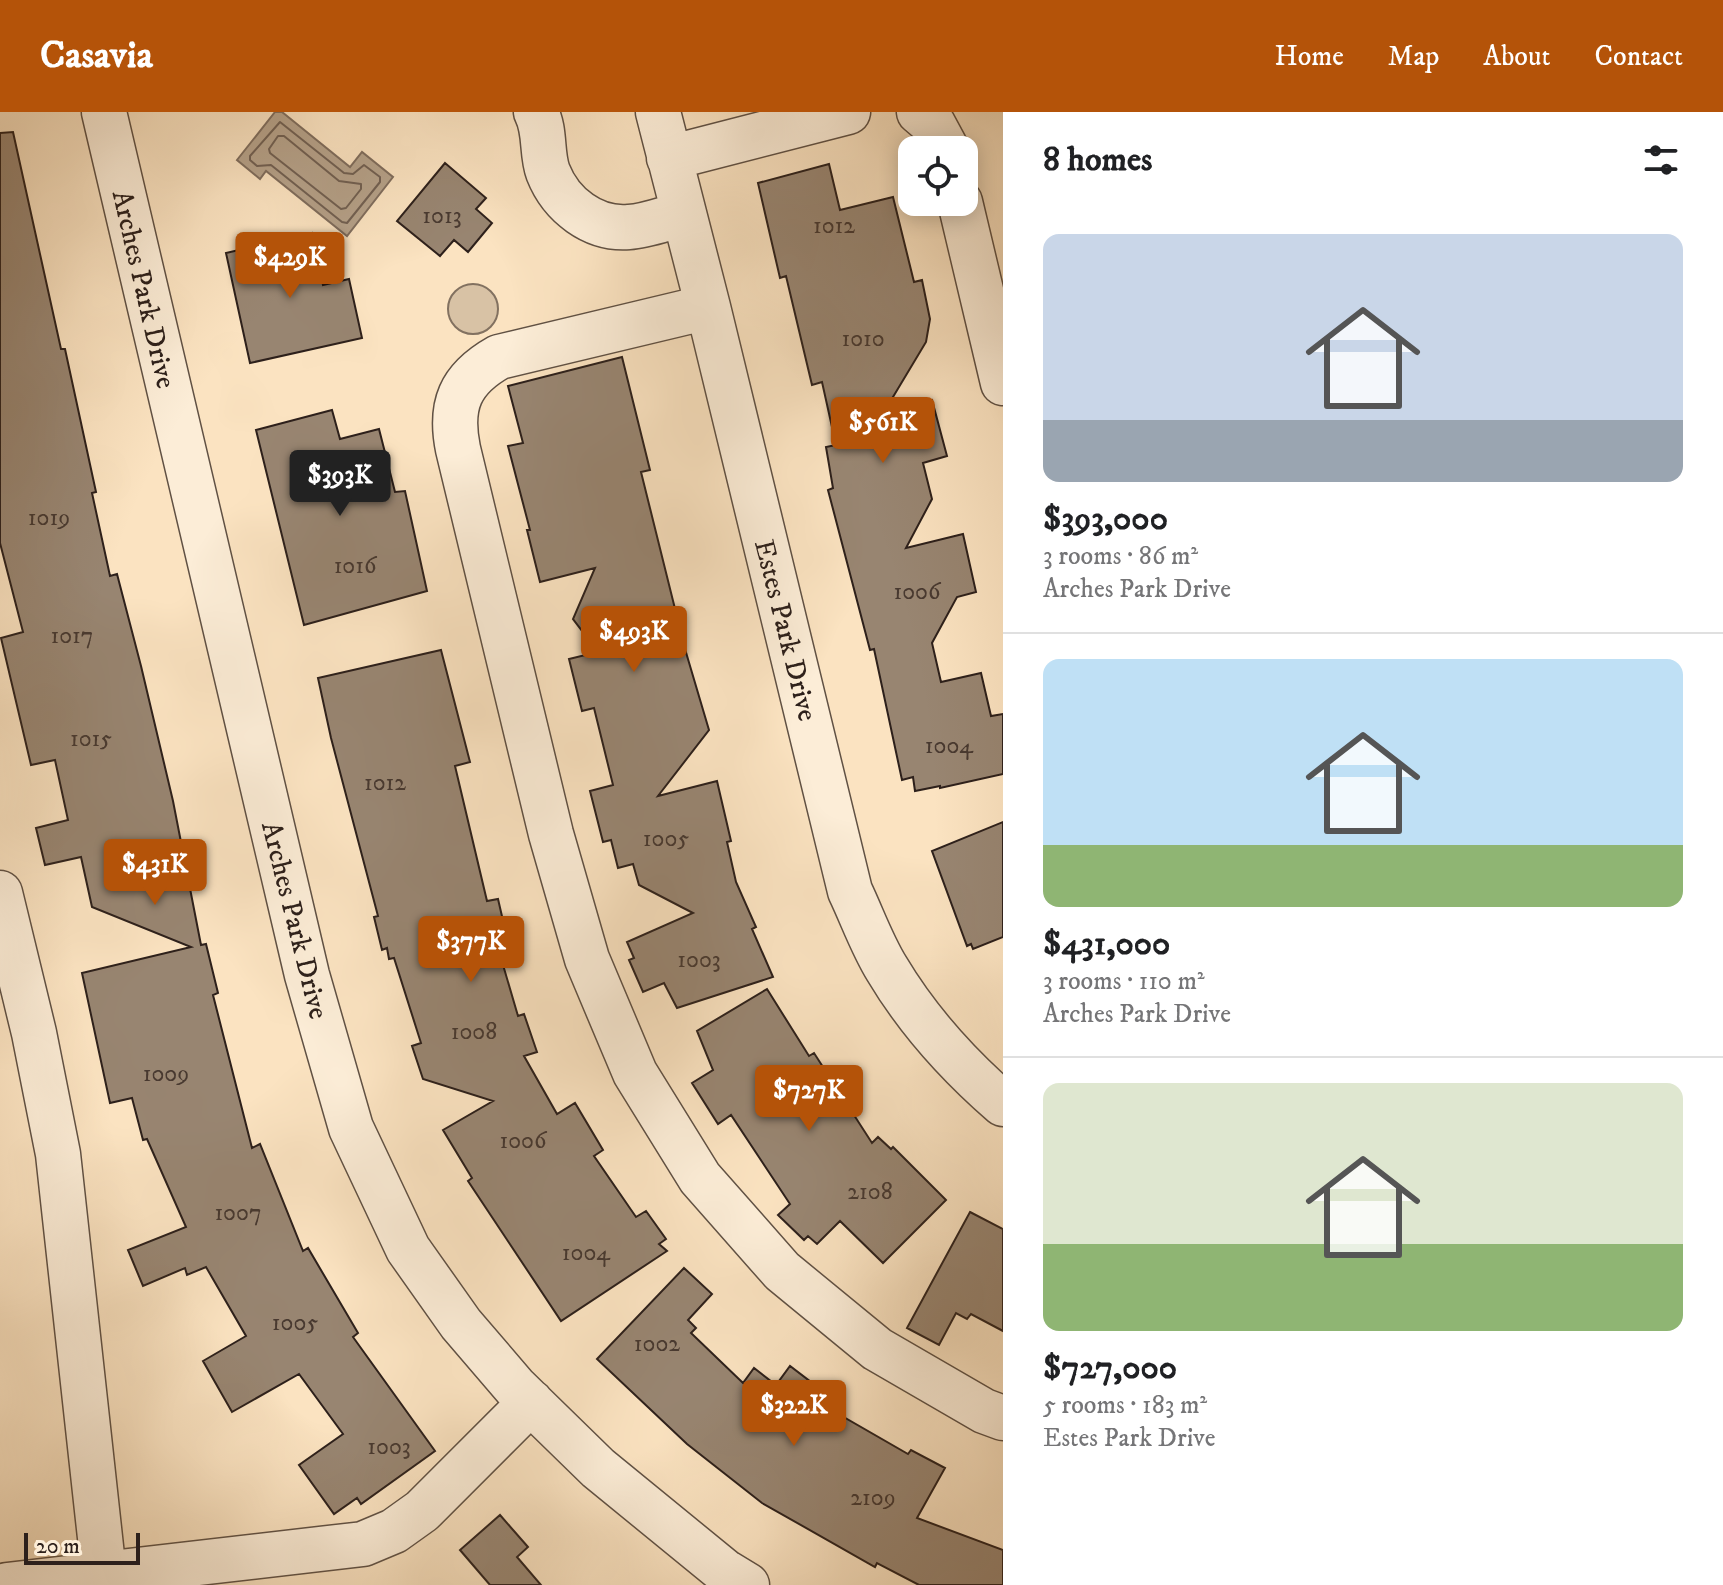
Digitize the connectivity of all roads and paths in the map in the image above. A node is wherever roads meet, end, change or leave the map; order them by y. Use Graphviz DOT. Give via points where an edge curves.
graph roads {
  1 [pos="104,112"];
  2 [pos="536,112"];
  3 [pos="658,112"];
  4 [pos="848,112"];
  5 [pos="919,112"];
  6 [pos="939,136"];
  7 [pos="669,158"];
  8 [pos="683,214"];
  9 [pos="963,216"];
  10 [pos="708,307"];
  11 [pos="1003,383"];
  12 [pos="0,893"];
  13 [pos="1003,1104"];
  14 [pos="531,1402"];
  15 [pos="1003,1418"];
  16 [pos="104,1574"];
  17 [pos="728,1580"];
  18 [pos="7,1585"];
  1 -- 14 [label="street, Arches Park Drive" via="307,975 351,1128 408,1249 461,1324"];
  2 -- 8 [label="street" via="547,170 559,194 579,213 603,225 629,227"];
  3 -- 7 [label="street, Estes Park Drive"];
  4 -- 7 [label="street"];
  5 -- 6 [label="street"];
  7 -- 8 [label="street, Estes Park Drive"];
  8 -- 10 [label="street, Estes Park Drive"];
  9 -- 11 [label="street"];
  10 -- 13 [label="street, Estes Park Drive" via="850,891 885,967 925,1026"];
  10 -- 15 [label="street" via="499,357 479,368 456,405 453,427 551,834 587,959 635,1073 700,1178 782,1271 877,1349"];
  12 -- 16 [label="street" via="58,1154"];
  14 -- 16 [label="street" via="422,1511 363,1544"];
  14 -- 17 [label="street, Arches Park Drive" via="598,1468"];
  16 -- 18 [label="street"];
}
